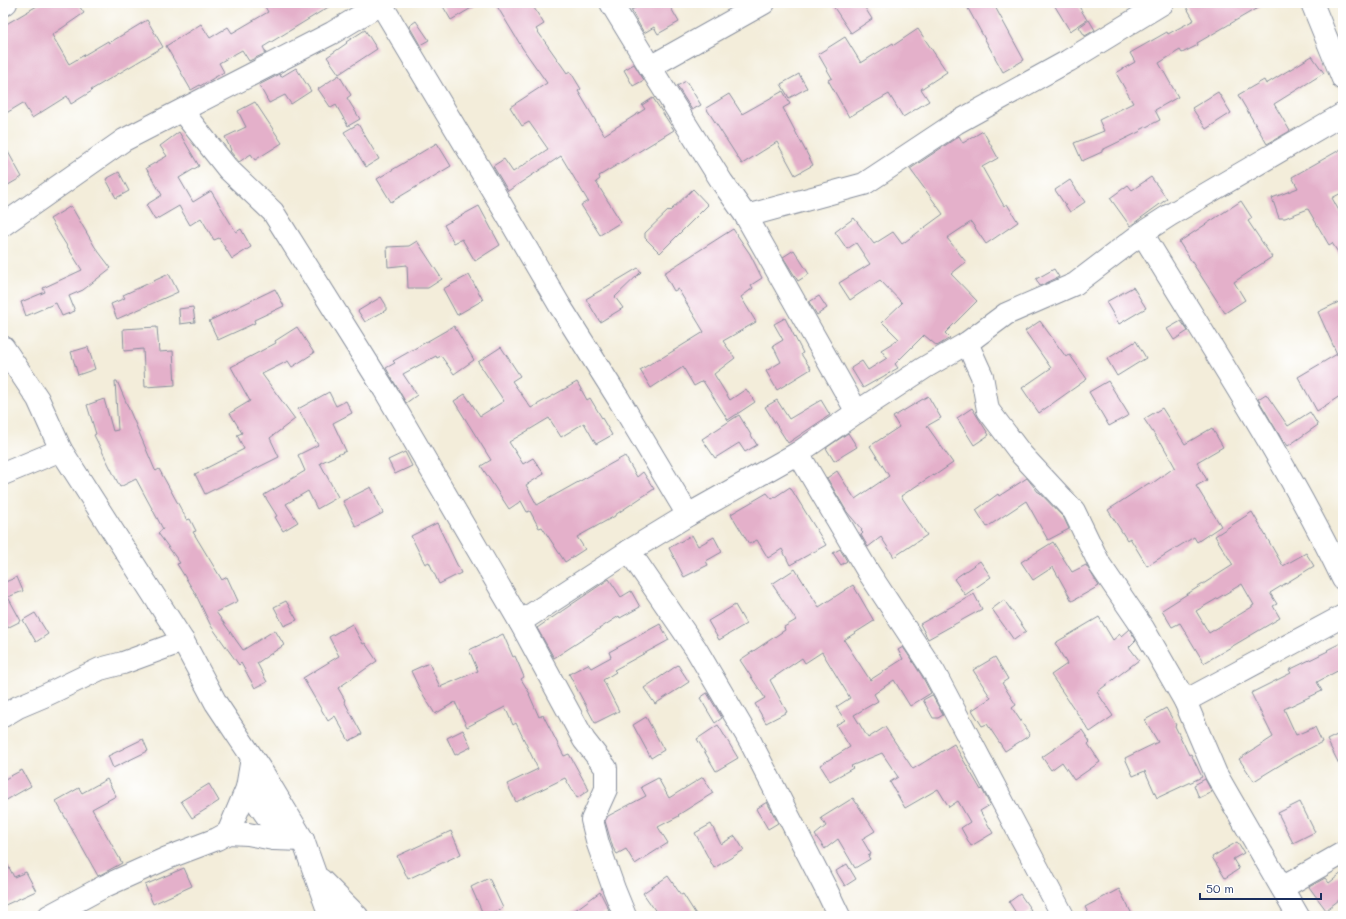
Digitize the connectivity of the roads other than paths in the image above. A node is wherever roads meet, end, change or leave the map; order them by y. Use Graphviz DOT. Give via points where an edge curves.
graph roads {
  1 [pos="6,3"];
  2 [pos="381,3"];
  3 [pos="612,3"];
  4 [pos="764,3"];
  5 [pos="1163,3"];
  6 [pos="1312,3"];
  7 [pos="3,5"];
  8 [pos="650,67"];
  9 [pos="1343,79"];
  10 [pos="182,111"];
  11 [pos="1343,114"];
  12 [pos="746,216"];
  13 [pos="3,224"];
  14 [pos="1142,233"];
  15 [pos="967,343"];
  16 [pos="3,347"];
  17 [pos="857,412"];
  18 [pos="61,450"];
  19 [pos="798,453"];
  20 [pos="3,474"];
  21 [pos="688,515"];
  22 [pos="629,551"];
  23 [pos="1343,579"];
  24 [pos="1343,616"];
  25 [pos="520,622"];
  26 [pos="183,641"];
  27 [pos="1185,701"];
  28 [pos="3,716"];
  29 [pos="252,758"];
  30 [pos="247,788"];
  31 [pos="228,833"];
  32 [pos="293,840"];
  33 [pos="1343,853"];
  34 [pos="316,876"];
  35 [pos="1282,888"];
  36 [pos="49,916"];
  37 [pos="330,916"];
  38 [pos="357,916"];
  39 [pos="625,916"];
  40 [pos="839,916"];
  41 [pos="1063,916"];
  42 [pos="1298,916"];
  1 -- 7 [label="street"];
  2 -- 10 [label="street" via="332,33"];
  2 -- 21 [label="street" via="560,306"];
  3 -- 8 [label="street"];
  4 -- 8 [label="street"];
  5 -- 12 [label="street" via="1068,61 956,123 864,184"];
  6 -- 9 [label="street"];
  8 -- 12 [label="street"];
  10 -- 13 [label="street" via="124,140"];
  10 -- 25 [label="street" via="228,169 273,212 384,389"];
  11 -- 14 [label="street"];
  12 -- 17 [label="street"];
  14 -- 15 [label="street" via="1075,284 1006,314"];
  14 -- 23 [label="street" via="1260,427 1324,539"];
  15 -- 17 [label="street"];
  15 -- 27 [label="street" via="982,376 988,410 1022,455 1074,511 1100,565 1144,628"];
  16 -- 18 [label="street" via="38,399"];
  17 -- 19 [label="street"];
  18 -- 20 [label="street"];
  18 -- 26 [label="street"];
  19 -- 21 [label="street"];
  19 -- 41 [label="street" via="866,570 934,672"];
  21 -- 22 [label="street"];
  22 -- 25 [label="street"];
  22 -- 40 [label="street" via="696,648 750,741"];
  24 -- 27 [label="street"];
  25 -- 39 [label="street" via="584,740 606,768 606,789 592,820 598,844"];
  26 -- 28 [label="street" via="100,669"];
  26 -- 29 [label="street" via="216,703"];
  27 -- 35 [label="street" via="1216,774"];
  29 -- 30 [label="street"];
  29 -- 32 [label="street"];
  30 -- 31 [label="street"];
  30 -- 32 [label="street"];
  31 -- 32 [label="street"];
  31 -- 36 [label="street" via="106,886"];
  32 -- 34 [label="street"];
  33 -- 35 [label="street"];
  34 -- 37 [label="street"];
  34 -- 38 [label="street"];
  35 -- 42 [label="street"];
}
